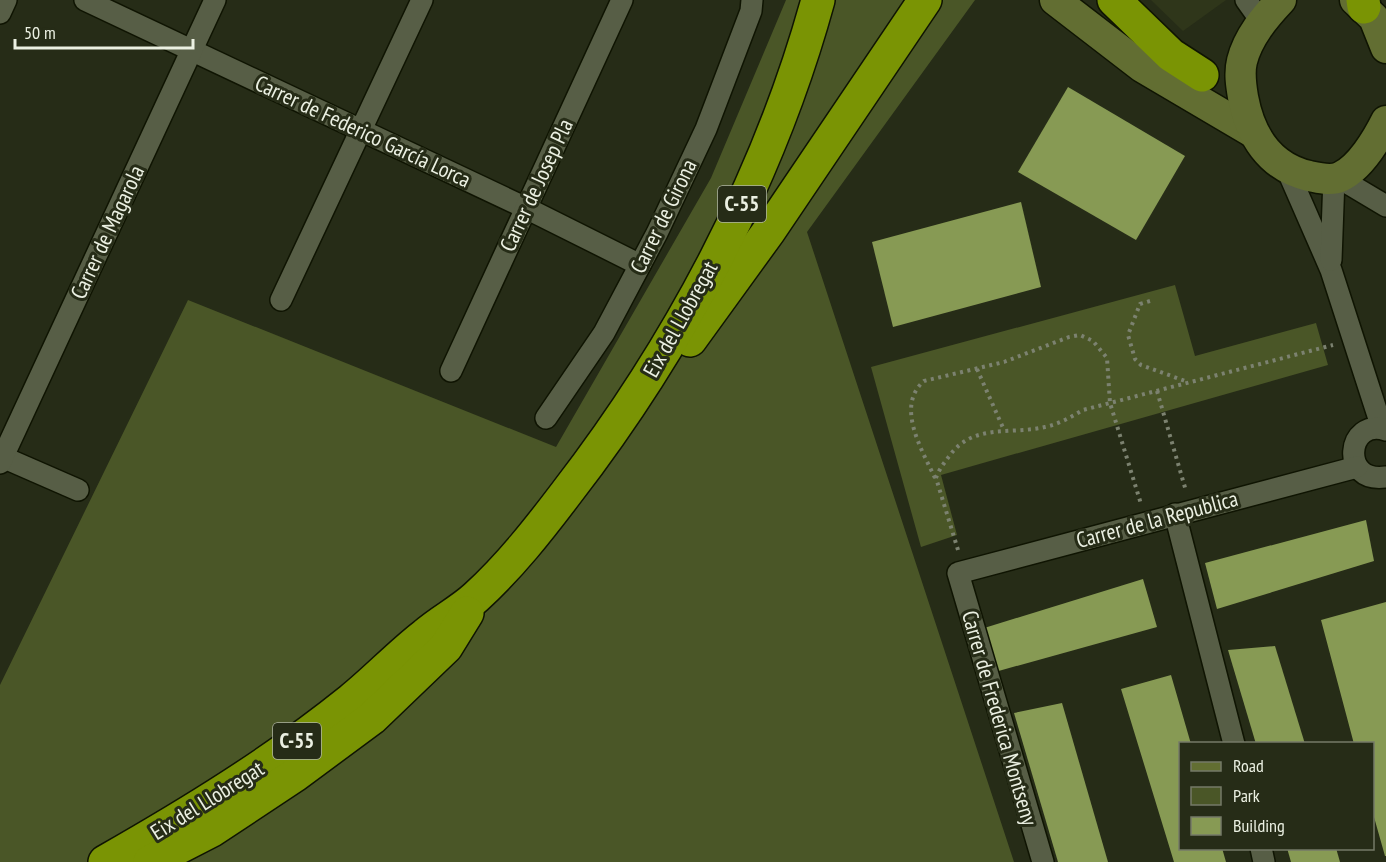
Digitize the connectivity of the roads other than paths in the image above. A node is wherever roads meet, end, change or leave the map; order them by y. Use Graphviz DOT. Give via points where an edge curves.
graph roads {
  1 [pos="6,0"];
  2 [pos="85,0"];
  3 [pos="215,0"];
  4 [pos="422,0"];
  5 [pos="622,0"];
  6 [pos="752,0"];
  7 [pos="818,0"];
  8 [pos="925,0"];
  9 [pos="1055,0"];
  10 [pos="1114,0"];
  11 [pos="1281,0"];
  12 [pos="1360,2"];
  13 [pos="1254,10"];
  14 [pos="0,13"];
  15 [pos="1385,40"];
  16 [pos="191,50"];
  17 [pos="1242,60"];
  18 [pos="1142,67"];
  19 [pos="1202,75"];
  20 [pos="360,130"];
  21 [pos="1386,130"];
  22 [pos="1254,133"];
  23 [pos="1286,167"];
  24 [pos="1336,178"];
  25 [pos="1386,206"];
  26 [pos="526,208"];
  27 [pos="640,265"];
  28 [pos="1331,270"];
  29 [pos="280,300"];
  30 [pos="452,371"];
  31 [pos="637,395"];
  32 [pos="546,418"];
  33 [pos="1384,429"];
  34 [pos="1,459"];
  35 [pos="1357,467"];
  36 [pos="1386,477"];
  37 [pos="78,490"];
  38 [pos="1183,512"];
  39 [pos="962,572"];
  40 [pos="475,598"];
  41 [pos="1234,742"];
  42 [pos="105,862"];
  43 [pos="150,862"];
  44 [pos="1043,862"];
  1 -- 14 [label="street"];
  2 -- 16 [label="street, Carrer de Federico García Lorca"];
  3 -- 16 [label="street, Carrer de Magarola"];
  4 -- 20 [label="street"];
  5 -- 26 [label="street, Carrer de Josep Pla"];
  6 -- 27 [label="street, Carrer de Girona" via="706,129"];
  7 -- 31 [label="highway, Eix del Llobregat / C-55" via="783,105 738,213"];
  8 -- 31 [label="highway" via="769,231 683,350"];
  9 -- 18 [label="street"];
  10 -- 19 [label="highway" via="1171,55"];
  11 -- 13 [label="street"];
  12 -- 15 [label="street"];
  13 -- 17 [label="street"];
  16 -- 20 [label="street, Carrer de Federico García Lorca"];
  16 -- 34 [label="street, Carrer de Magarola"];
  17 -- 19 [label="street" via="1225,72"];
  17 -- 22 [label="street" via="1242,89"];
  18 -- 19 [label="street"];
  18 -- 22 [label="street"];
  20 -- 26 [label="street, Carrer de Federico García Lorca"];
  20 -- 29 [label="street"];
  21 -- 24 [label="street" via="1361,159"];
  22 -- 23 [label="street" via="1272,158"];
  23 -- 24 [label="street" via="1301,174"];
  23 -- 28 [label="street"];
  24 -- 25 [label="street"];
  24 -- 28 [label="street"];
  26 -- 27 [label="street, Carrer de Federico García Lorca"];
  26 -- 30 [label="street, Carrer de Josep Pla"];
  27 -- 32 [label="street, Carrer de Girona" via="604,333"];
  28 -- 33 [label="street"];
  31 -- 40 [label="highway, Eix del Llobregat / C-55" via="531,539"];
  33 -- 35 [label="street" via="1374,428 1359,436 1353,451"];
  34 -- 37 [label="street"];
  35 -- 36 [label="street" via="1370,477"];
  35 -- 38 [label="street, Carrer de la Republica"];
  38 -- 39 [label="street, Carrer de la Republica"];
  38 -- 41 [label="street"];
  39 -- 44 [label="street, Carrer de Frederica Montseny"];
  40 -- 42 [label="highway, Eix del Llobregat / C-55" via="270,761 200,808"];
  40 -- 43 [label="highway, Eix del Llobregat / C-55" via="446,647 372,718 212,830"];
}
